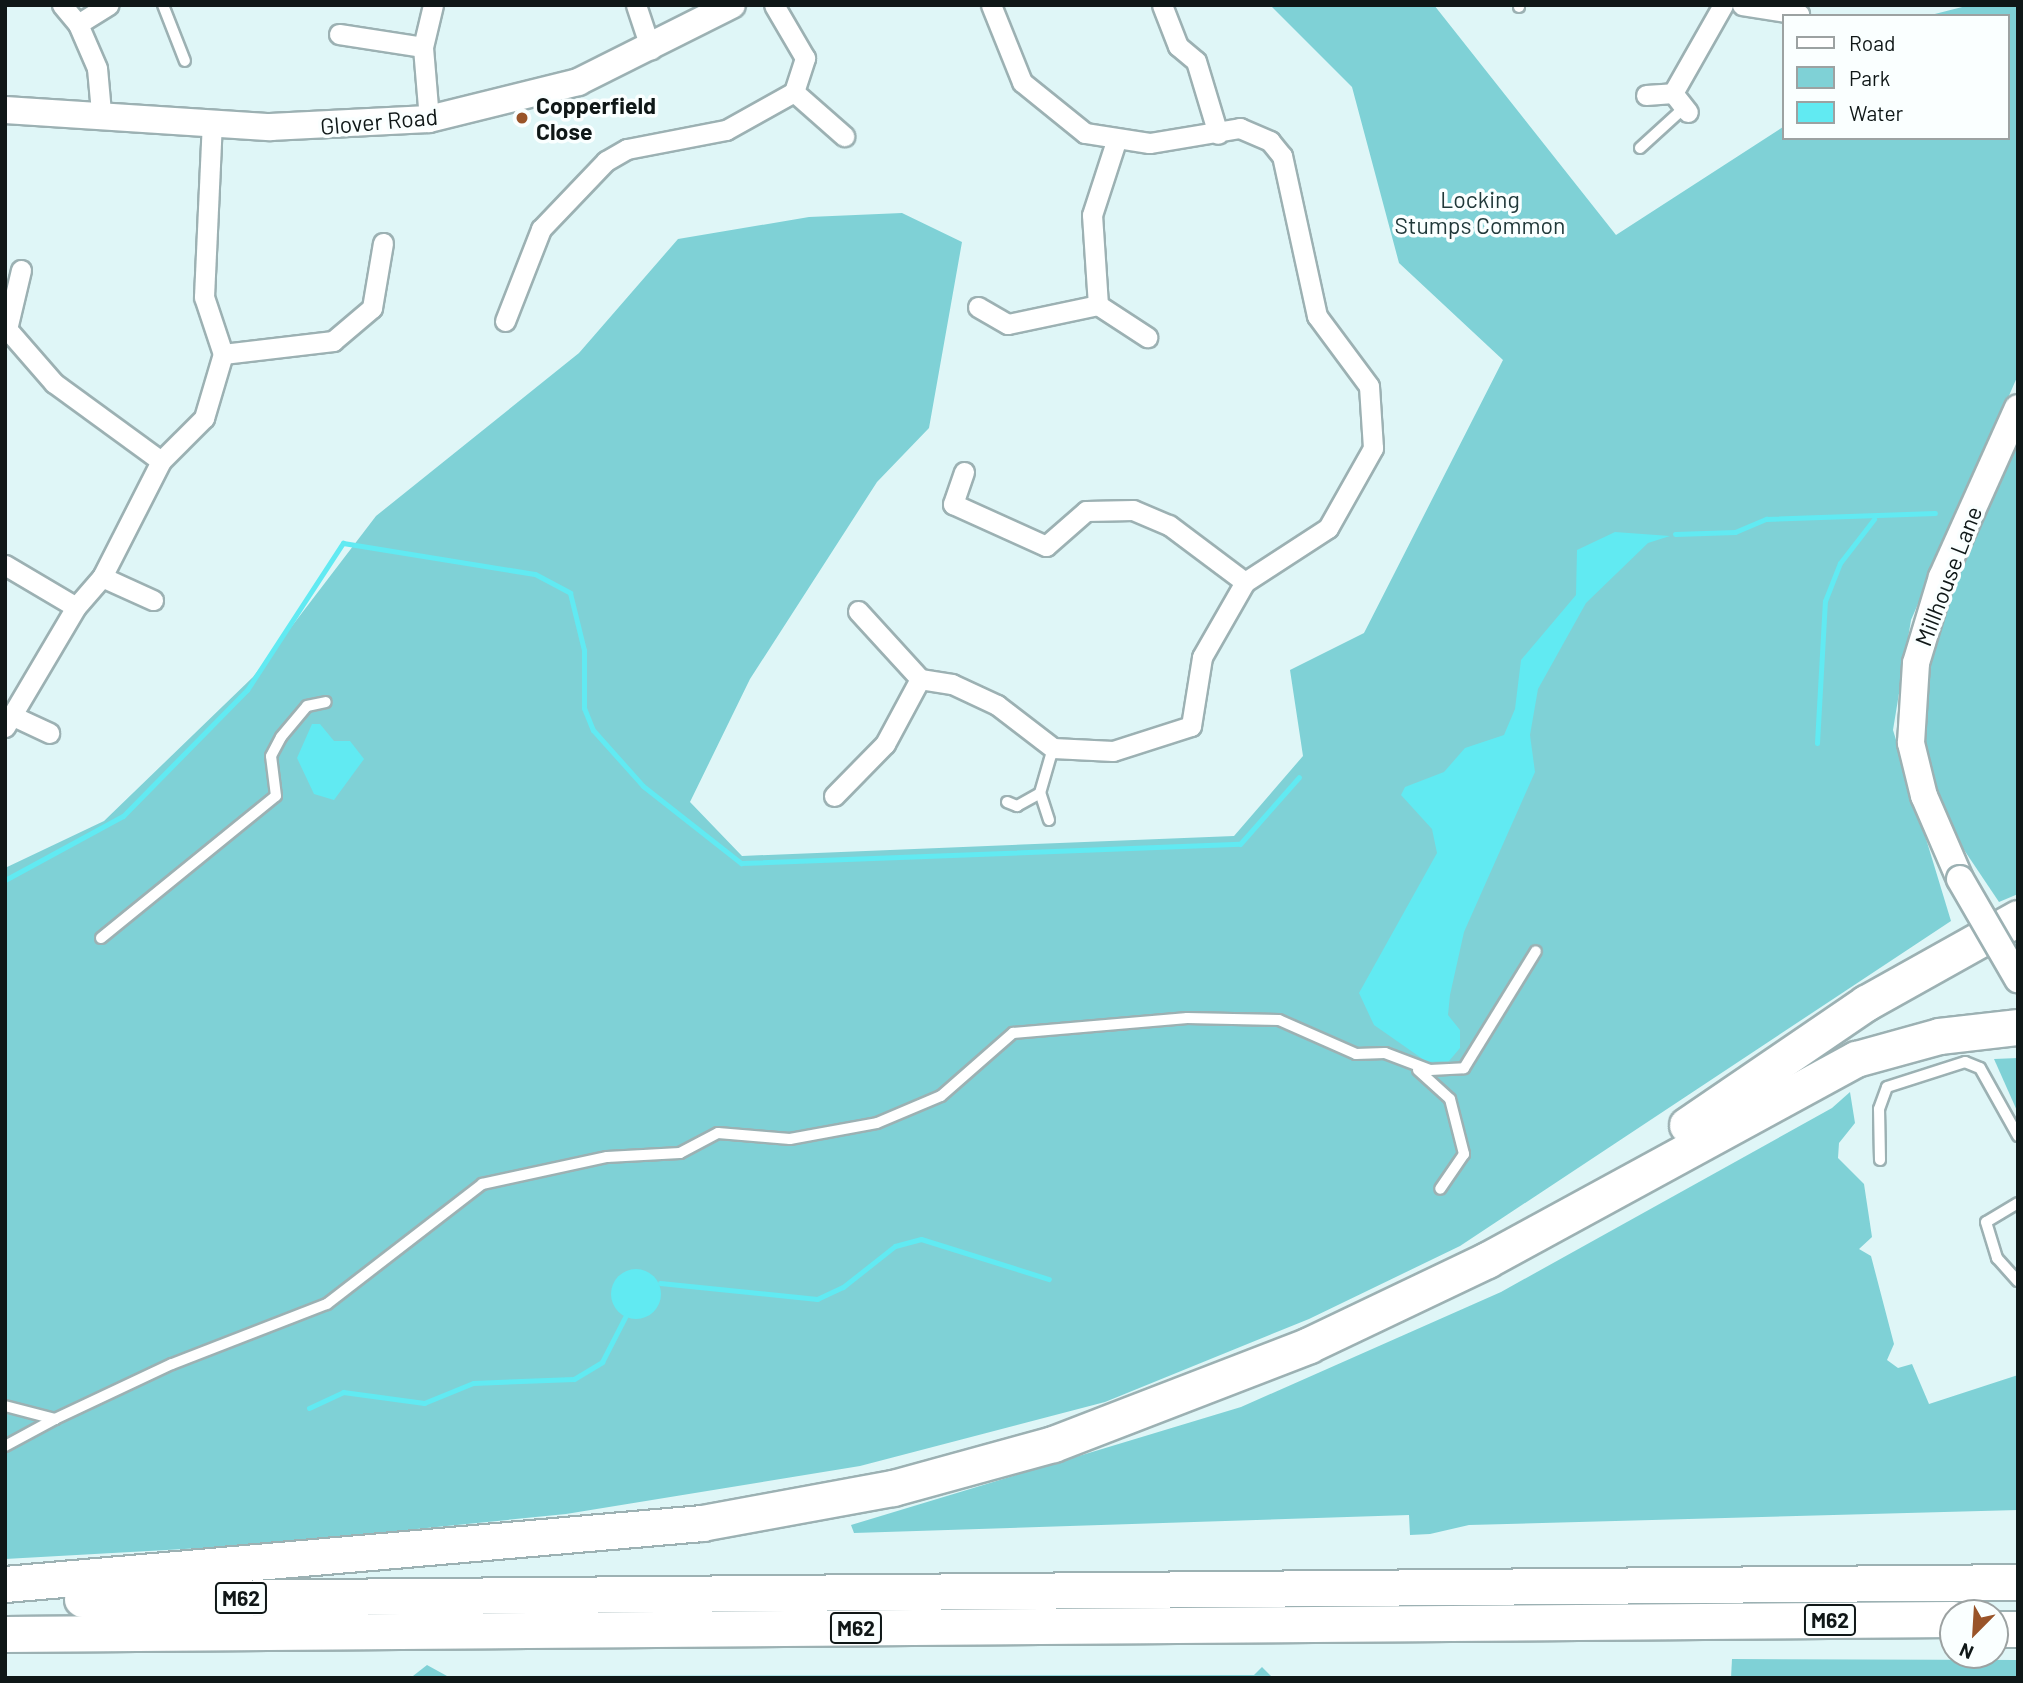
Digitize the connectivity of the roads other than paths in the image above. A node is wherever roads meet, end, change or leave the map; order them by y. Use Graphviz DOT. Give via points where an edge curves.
graph roads {
  1 [pos="62,5"];
  2 [pos="108,5"];
  3 [pos="163,5"];
  4 [pos="433,5"];
  5 [pos="636,5"];
  6 [pos="732,5"];
  7 [pos="774,5"];
  8 [pos="991,5"];
  9 [pos="1162,5"];
  10 [pos="1723,5"];
  11 [pos="1742,5"];
  12 [pos="1799,13"];
  13 [pos="78,24"];
  14 [pos="340,34"];
  15 [pos="423,47"];
  16 [pos="652,50"];
  17 [pos="184,61"];
  18 [pos="794,92"];
  19 [pos="1646,95"];
  20 [pos="1682,105"];
  21 [pos="5,110"];
  22 [pos="101,112"];
  23 [pos="429,119"];
  24 [pos="212,124"];
  25 [pos="1218,134"];
  26 [pos="844,136"];
  27 [pos="1116,141"];
  28 [pos="1640,148"];
  29 [pos="383,243"];
  30 [pos="21,270"];
  31 [pos="1098,305"];
  32 [pos="978,307"];
  33 [pos="505,321"];
  34 [pos="6,329"];
  35 [pos="1147,337"];
  36 [pos="223,354"];
  37 [pos="2018,408"];
  38 [pos="161,461"];
  39 [pos="964,472"];
  40 [pos="5,565"];
  41 [pos="102,577"];
  42 [pos="1245,582"];
  43 [pos="153,600"];
  44 [pos="76,607"];
  45 [pos="858,611"];
  46 [pos="920,679"];
  47 [pos="326,702"];
  48 [pos="9,721"];
  49 [pos="49,733"];
  50 [pos="1053,748"];
  51 [pos="1040,793"];
  52 [pos="834,796"];
  53 [pos="1007,802"];
  54 [pos="1049,820"];
  55 [pos="2018,918"];
  56 [pos="101,938"];
  57 [pos="1536,951"];
  58 [pos="2018,979"];
  59 [pos="2018,1027"];
  60 [pos="1412,1066"];
  61 [pos="2018,1136"];
  62 [pos="1880,1160"];
  63 [pos="1440,1189"];
  64 [pos="2018,1203"];
  65 [pos="2018,1281"];
  66 [pos="1436,1284"];
  67 [pos="5,1406"];
  68 [pos="55,1419"];
  69 [pos="5,1446"];
  70 [pos="2018,1582"];
  71 [pos="5,1584"];
  72 [pos="5,1599"];
  73 [pos="1939,1619"];
  74 [pos="1707,1621"];
  75 [pos="1939,1628"];
  76 [pos="5,1634"];
  1 -- 13 [label="street"];
  2 -- 13 [label="street"];
  3 -- 17 [label="lane"];
  4 -- 15 [label="street"];
  5 -- 16 [label="street"];
  6 -- 16 [label="street, Glover Road"];
  7 -- 18 [label="street" via="805,58"];
  8 -- 27 [label="street" via="1006,54 1042,105 1085,133"];
  9 -- 25 [label="street" via="1178,46 1196,61"];
  10 -- 20 [label="street"];
  11 -- 12 [label="street"];
  13 -- 22 [label="street" via="97,68"];
  14 -- 15 [label="street"];
  15 -- 23 [label="street"];
  16 -- 23 [label="street, Glover Road" via="578,82"];
  18 -- 26 [label="street"];
  18 -- 33 [label="street" via="726,130 627,149 606,160 541,229"];
  19 -- 20 [label="street"];
  20 -- 28 [label="lane"];
  21 -- 22 [label="street, Glover Road"];
  22 -- 24 [label="street, Glover Road"];
  23 -- 24 [label="street, Glover Road" via="342,127"];
  24 -- 36 [label="street" via="204,297"];
  25 -- 27 [label="street" via="1181,142"];
  25 -- 42 [label="street" via="1255,131 1282,156 1317,316 1369,386 1373,448 1328,528"];
  27 -- 31 [label="street" via="1092,215"];
  29 -- 36 [label="street" via="372,308 333,341"];
  30 -- 34 [label="street"];
  31 -- 32 [label="street" via="1008,324"];
  31 -- 35 [label="street"];
  34 -- 38 [label="street" via="54,383"];
  36 -- 38 [label="street" via="204,418"];
  37 -- 58 [label="street, Millhouse Lane, bridge" via="1942,577 1916,663 1911,743 1924,796 1960,879"];
  38 -- 41 [label="street"];
  39 -- 42 [label="street" via="953,504 1046,547 1086,511 1133,510 1169,524"];
  40 -- 44 [label="street"];
  41 -- 43 [label="street"];
  41 -- 44 [label="street"];
  42 -- 50 [label="street" via="1202,657 1191,726 1113,751"];
  44 -- 48 [label="street"];
  45 -- 46 [label="street"];
  46 -- 50 [label="street" via="953,684 997,705"];
  46 -- 52 [label="street" via="885,744"];
  47 -- 56 [label="lane" via="307,706 281,737 271,756 276,796"];
  48 -- 49 [label="street"];
  50 -- 51 [label="lane"];
  51 -- 53 [label="lane" via="1017,806"];
  51 -- 54 [label="lane"];
  55 -- 66 [label="highway" via="1866,1003 1648,1152"];
  57 -- 60 [label="lane" via="1474,1060 1449,1071"];
  59 -- 66 [label="highway" via="1939,1036 1856,1059"];
  60 -- 63 [label="lane" via="1450,1099 1457,1117 1462,1164"];
  60 -- 68 [label="lane" via="1372,1050 1356,1054 1279,1020 1187,1018 1013,1033 941,1096 877,1123 790,1139 718,1133 680,1153 607,1157 482,1184 327,1304 172,1364"];
  61 -- 62 [label="lane" via="1980,1068 1965,1062 1887,1087 1879,1109"];
  64 -- 65 [label="lane" via="1986,1222 1997,1258"];
  66 -- 71 [label="highway" via="1310,1345 1065,1440 893,1488 702,1523 545,1542"];
  67 -- 68 [label="lane"];
  68 -- 69 [label="lane"];
  70 -- 72 [label="highway, M62"];
  73 -- 74 [label="highway, M62"];
  74 -- 75 [label="highway"];
  74 -- 76 [label="highway, M62"];
}
